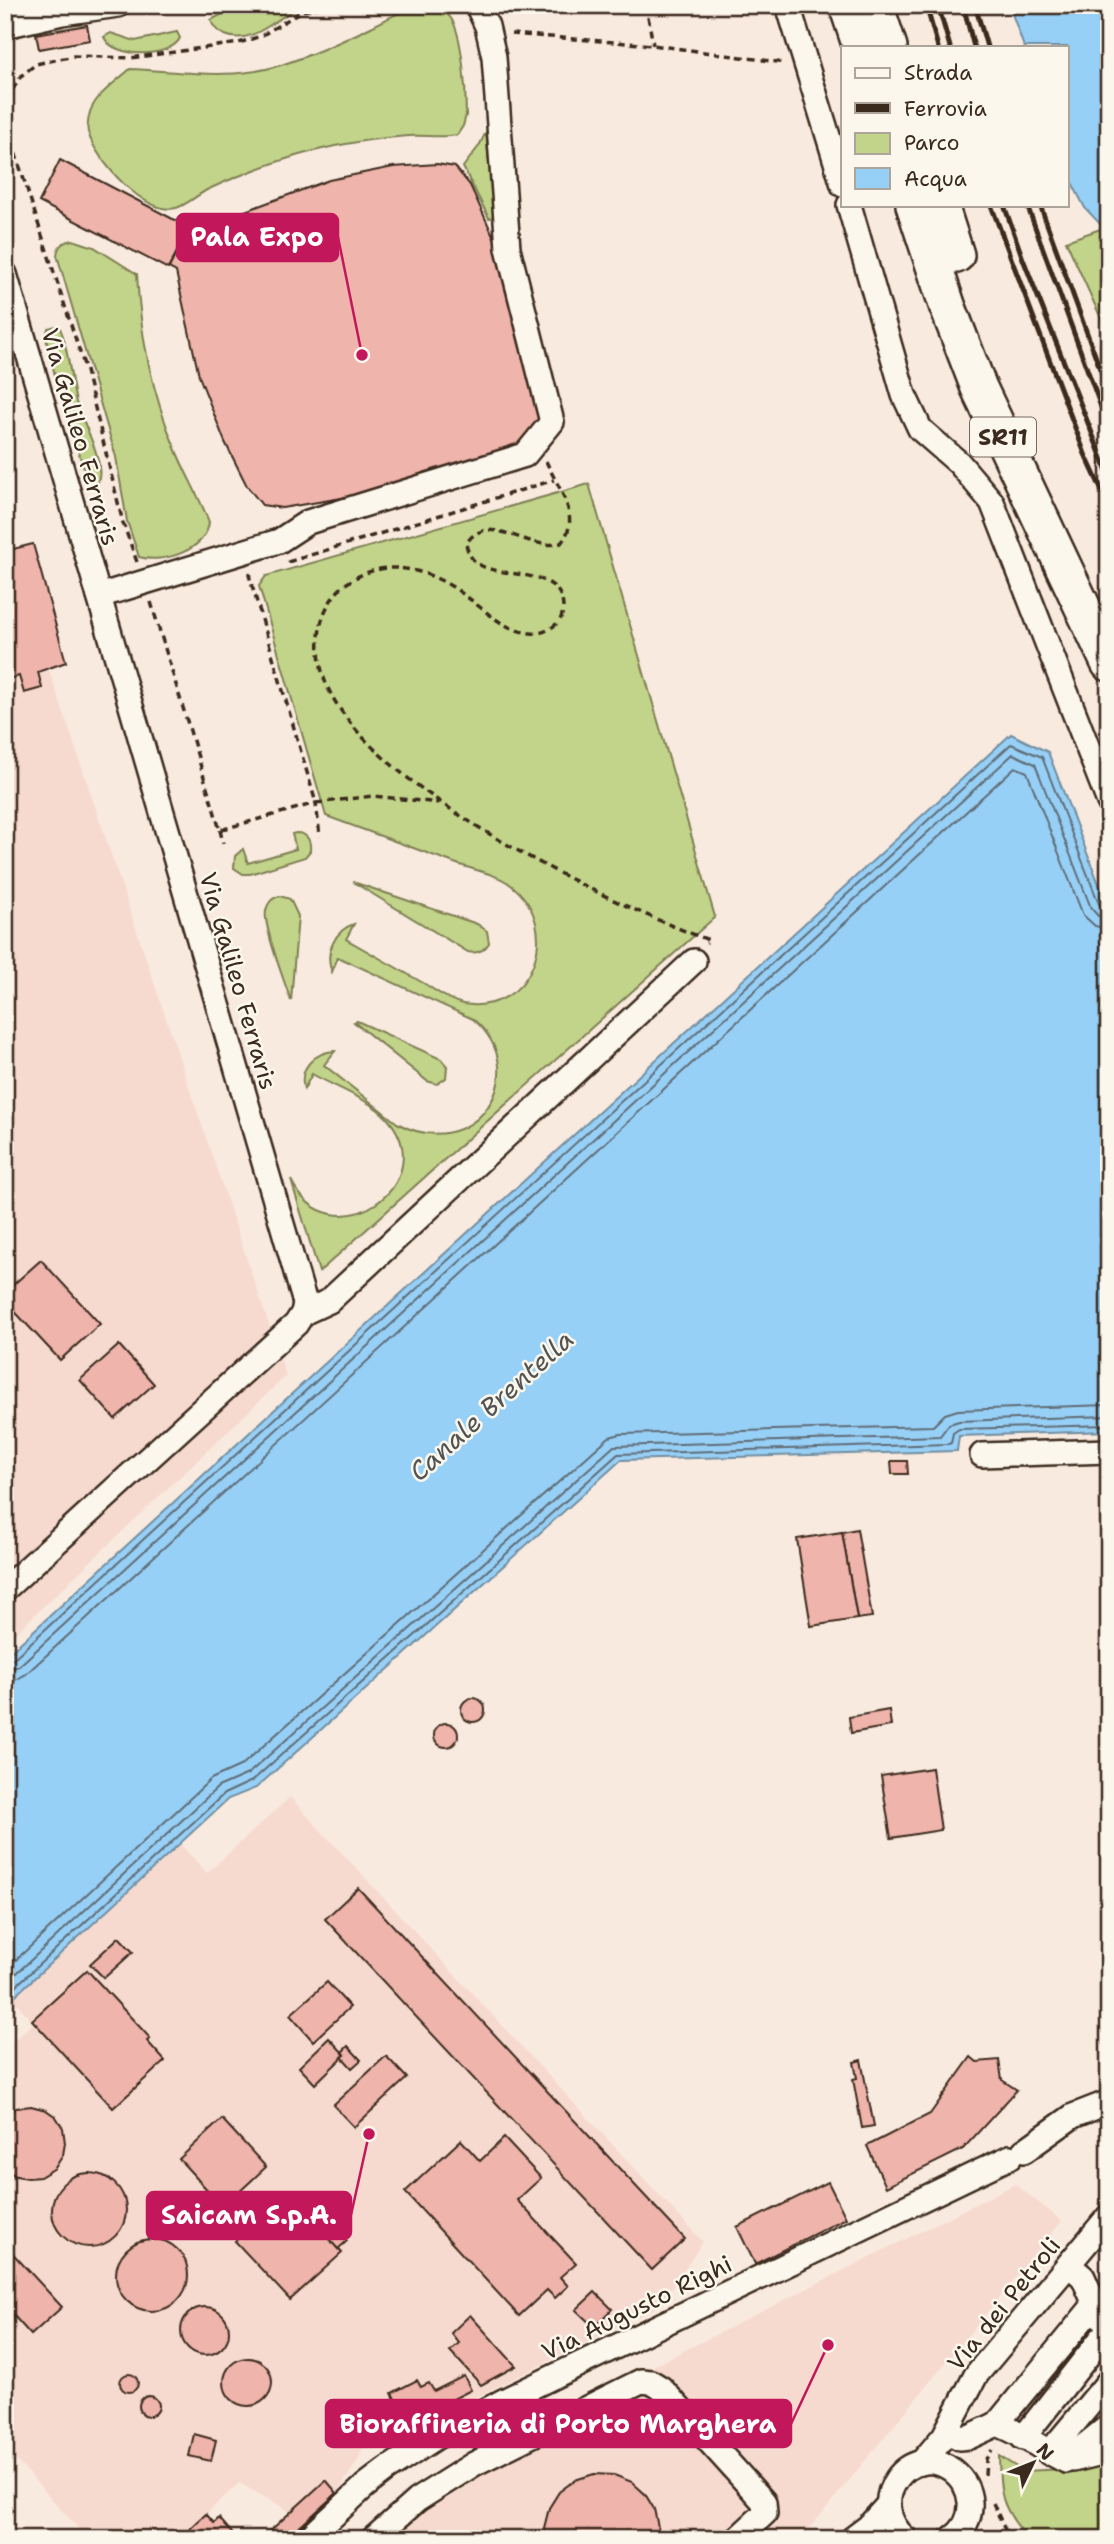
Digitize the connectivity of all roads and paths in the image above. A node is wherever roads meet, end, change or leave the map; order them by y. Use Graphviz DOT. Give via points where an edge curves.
graph roads {
  1 [pos="118,5"];
  2 [pos="329,5"];
  3 [pos="646,5"];
  4 [pos="788,5"];
  5 [pos="847,5"];
  6 [pos="875,5"];
  7 [pos="490,21"];
  8 [pos="6,27"];
  9 [pos="653,45"];
  10 [pos="861,46"];
  11 [pos="889,46"];
  12 [pos="791,64"];
  13 [pos="841,178"];
  14 [pos="849,206"];
  15 [pos="914,206"];
  16 [pos="940,206"];
  17 [pos="5,274"];
  18 [pos="538,440"];
  19 [pos="554,480"];
  20 [pos="275,566"];
  21 [pos="262,570"];
  22 [pos="145,582"];
  23 [pos="99,596"];
  24 [pos="1109,608"];
  25 [pos="1109,663"];
  26 [pos="1109,802"];
  27 [pos="316,803"];
  28 [pos="441,803"];
  29 [pos="220,830"];
  30 [pos="320,837"];
  31 [pos="223,843"];
  32 [pos="695,935"];
  33 [pos="694,961"];
  34 [pos="303,1313"];
  35 [pos="1109,1451"];
  36 [pos="982,1455"];
  37 [pos="5,1589"];
  38 [pos="1109,2102"];
  39 [pos="1109,2216"];
  40 [pos="1069,2265"];
  41 [pos="1103,2320"];
  42 [pos="1109,2353"];
  43 [pos="976,2375"];
  44 [pos="1109,2381"];
  45 [pos="1109,2403"];
  46 [pos="1109,2426"];
  47 [pos="959,2438"];
  48 [pos="1034,2444"];
  49 [pos="1109,2449"];
  50 [pos="921,2463"];
  51 [pos="958,2475"];
  52 [pos="887,2506"];
  53 [pos="969,2516"];
  54 [pos="308,2539"];
  55 [pos="373,2539"];
  56 [pos="737,2539"];
  57 [pos="852,2539"];
  58 [pos="904,2539"];
  59 [pos="951,2539"];
  60 [pos="979,2539"];
  1 -- 8 [label="street"];
  2 -- 22 [label="path" via="302,10 261,36 239,43 131,58 74,56 36,64 11,92 14,149 86,371 123,523"];
  3 -- 9 [label="path"];
  4 -- 13 [label="street"];
  5 -- 10 [label="highway"];
  6 -- 11 [label="highway"];
  7 -- 9 [label="path"];
  7 -- 18 [label="street" via="508,248 552,422"];
  9 -- 12 [label="path"];
  14 -- 26 [label="street" via="904,395 920,429 959,463 992,502"];
  15 -- 25 [label="highway, SR11" via="979,388"];
  16 -- 24 [label="highway, SR11" via="1002,381"];
  17 -- 23 [label="street, Via Galileo Ferraris"];
  18 -- 19 [label="path"];
  18 -- 22 [label="street" via="525,455 308,522 279,541"];
  19 -- 20 [label="path"];
  19 -- 28 [label="path" via="570,512 571,526 561,543 540,545 489,529 470,537 466,544 477,564 529,575 556,589 563,612 550,629 540,633 516,630 449,585 395,568 378,569 344,585 323,616 317,640 320,665 340,712 378,754"];
  21 -- 27 [label="path" via="249,575"];
  22 -- 23 [label="street"];
  22 -- 29 [label="path"];
  23 -- 34 [label="street, Via Galileo Ferraris" via="304,1303"];
  27 -- 28 [label="path" via="373,796"];
  27 -- 29 [label="path"];
  27 -- 30 [label="path"];
  28 -- 32 [label="path" via="582,884"];
  29 -- 31 [label="path"];
  33 -- 34 [label="street" via="329,1301"];
  34 -- 37 [label="street"];
  35 -- 36 [label="street"];
  38 -- 54 [label="street, Via Augusto Righi" via="1073,2116 1017,2154 435,2438 365,2486"];
  39 -- 40 [label="street, Via dei Petroli"];
  40 -- 41 [label="street" via="1083,2277"];
  40 -- 43 [label="street, Via dei Petroli"];
  41 -- 48 [label="street"];
  42 -- 48 [label="street"];
  43 -- 47 [label="street"];
  43 -- 50 [label="street, Via dei Petroli" via="944,2436"];
  44 -- 48 [label="street"];
  45 -- 48 [label="street" via="1092,2423"];
  46 -- 48 [label="street"];
  47 -- 48 [label="street"];
  47 -- 51 [label="street"];
  48 -- 49 [label="street" via="1102,2453"];
  50 -- 51 [label="street" via="947,2467"];
  50 -- 52 [label="street, Via dei Petroli" via="900,2474"];
  51 -- 53 [label="street" via="969,2494"];
  52 -- 57 [label="street"];
  52 -- 58 [label="street"];
  53 -- 59 [label="street"];
  53 -- 60 [label="street"];
  55 -- 56 [label="street" via="417,2500 474,2463 641,2381 661,2388 764,2502 765,2513"];
}
